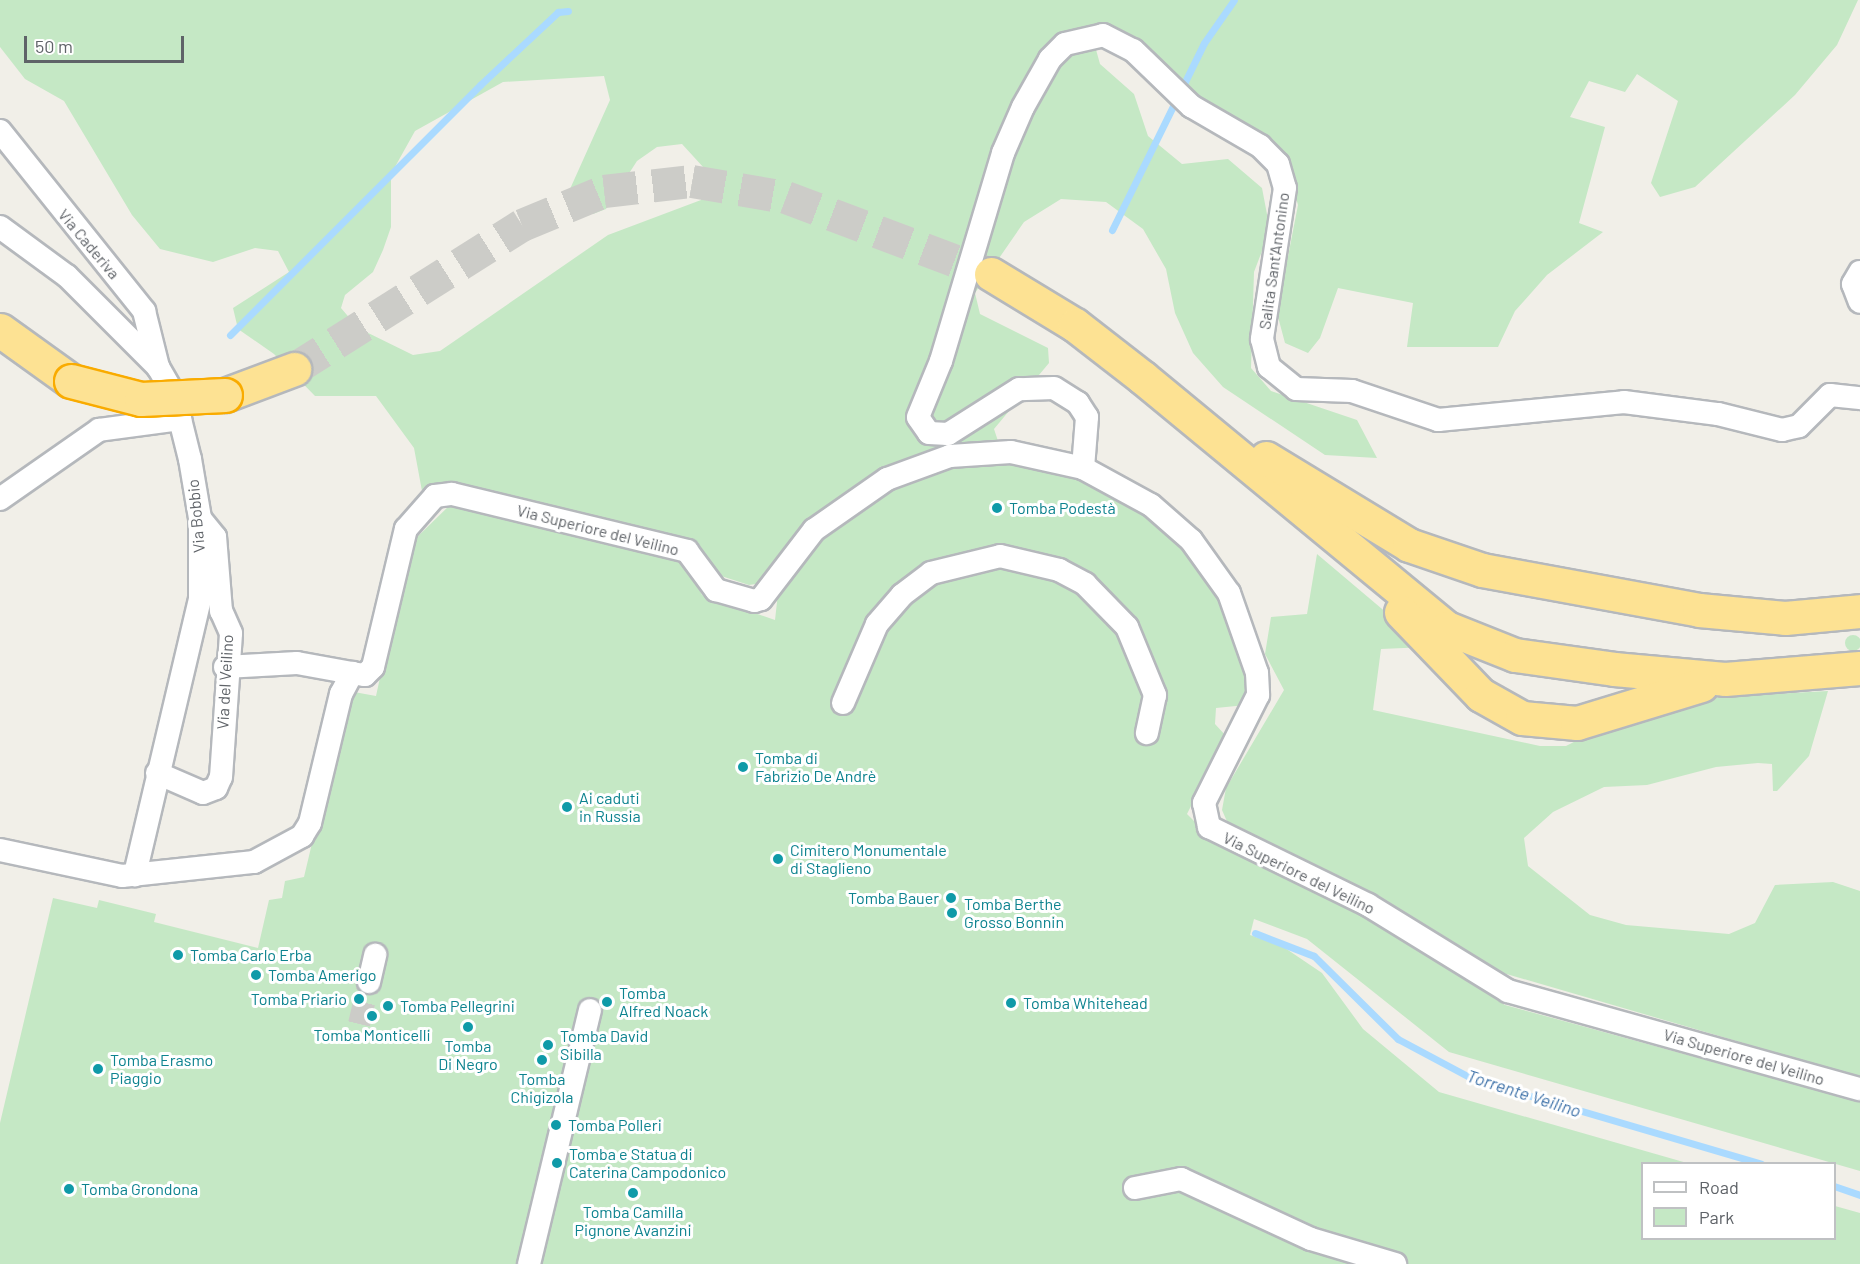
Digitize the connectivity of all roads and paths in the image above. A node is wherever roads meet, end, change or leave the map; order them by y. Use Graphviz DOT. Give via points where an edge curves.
graph roads {
  1 [pos="4,146"];
  2 [pos="0,227"];
  3 [pos="1860,272"];
  4 [pos="992,274"];
  5 [pos="1860,302"];
  6 [pos="0,330"];
  7 [pos="0,351"];
  8 [pos="0,360"];
  9 [pos="158,367"];
  10 [pos="294,369"];
  11 [pos="37,373"];
  12 [pos="1142,377"];
  13 [pos="71,381"];
  14 [pos="1860,398"];
  15 [pos="180,419"];
  16 [pos="1083,468"];
  17 [pos="0,499"];
  18 [pos="200,519"];
  19 [pos="1345,548"];
  20 [pos="1860,611"];
  21 [pos="225,667"];
  22 [pos="1860,669"];
  23 [pos="352,673"];
  24 [pos="1725,679"];
  25 [pos="843,703"];
  26 [pos="1147,733"];
  27 [pos="157,773"];
  28 [pos="0,850"];
  29 [pos="135,875"];
  30 [pos="375,955"];
  31 [pos="369,982"];
  32 [pos="589,1015"];
  33 [pos="1860,1089"];
  34 [pos="1135,1188"];
  35 [pos="529,1264"];
  36 [pos="1395,1264"];
  1 -- 9 [label="street, Via Caderiva" via="144,311"];
  2 -- 9 [label="street, Via Bobbio" via="67,276"];
  3 -- 5 [label="street" via="1853,284"];
  4 -- 12 [label="highway" via="1075,325"];
  6 -- 13 [label="highway"];
  7 -- 11 [label="highway"];
  8 -- 11 [label="highway"];
  9 -- 15 [label="street, Via Bobbio"];
  10 -- 13 [label="highway, bridge" via="225,394 141,399"];
  11 -- 13 [label="highway"];
  12 -- 19 [label="highway"];
  12 -- 20 [label="highway" via="1354,516 1448,560 1560,587 1699,610 1785,618"];
  14 -- 16 [label="street, Salita Sant'Antonino" via="1830,395 1799,426 1782,430 1718,414 1624,402 1438,420 1352,391 1296,389 1269,367 1262,339 1285,188 1278,164 1260,146 1174,94 1122,43 1093,36 1065,44 1050,59 1023,107 1003,153 941,361 918,417 929,433 948,434 1018,389 1054,388 1078,402 1087,417"];
  15 -- 17 [label="street" via="99,430"];
  15 -- 18 [label="street, Via Bobbio"];
  16 -- 23 [label="street, Via Superiore del Veilino" via="1011,452 982,453 950,456 896,475 814,530 754,601 711,586 687,551 452,495 435,496 406,529 373,667 365,675"];
  16 -- 33 [label="street, Via Superiore del Veilino" via="1151,505 1191,540 1242,619 1257,673 1258,695 1204,803 1209,827 1368,905 1508,991"];
  18 -- 21 [label="street, Via del Veilino" via="215,537 221,611 231,637"];
  18 -- 27 [label="street, Via Bobbio" via="195,636"];
  19 -- 24 [label="highway" via="1447,628 1488,646 1550,662"];
  19 -- 24 [label="highway" via="1481,695 1522,718 1577,723"];
  21 -- 23 [label="street" via="297,663"];
  21 -- 27 [label="street, Via del Veilino" via="219,785 203,793"];
  22 -- 24 [label="highway"];
  23 -- 29 [label="street" via="341,694 310,823 294,841 254,862"];
  25 -- 26 [label="street" via="877,624 902,595 931,573 1000,556 1059,570 1106,602 1127,627 1155,695"];
  27 -- 29 [label="street, Via Bobbio"];
  28 -- 29 [label="street" via="107,875"];
  30 -- 31 [label="street"];
  32 -- 35 [label="street"];
  34 -- 36 [label="street" via="1181,1179 1311,1239"];
}
